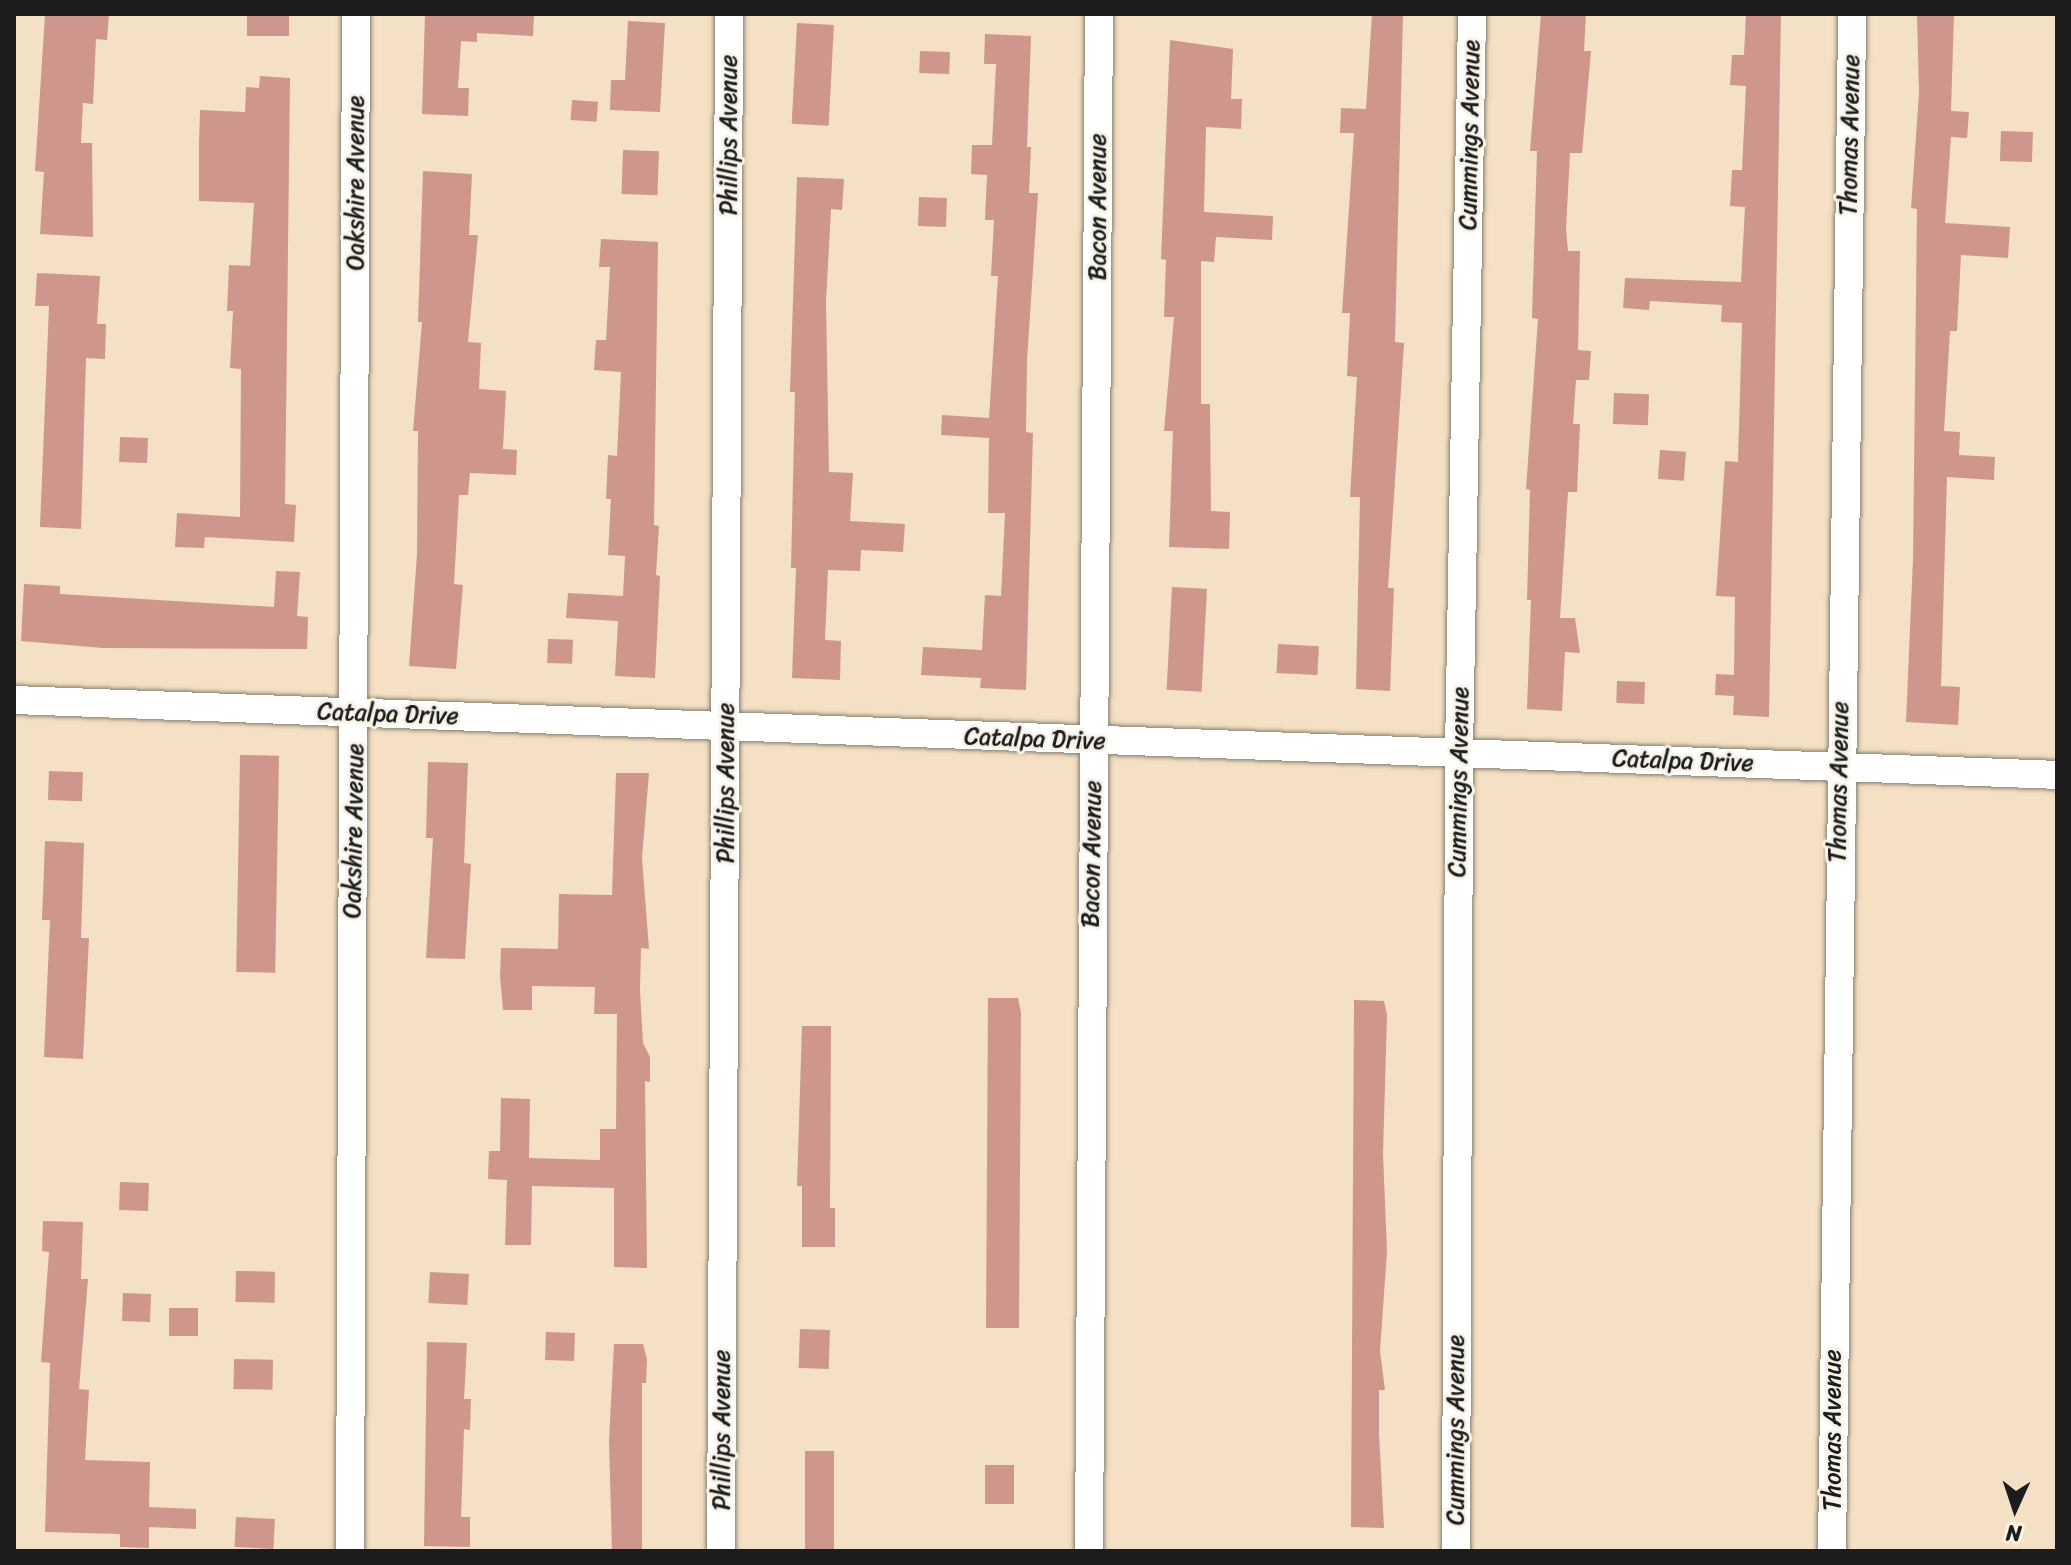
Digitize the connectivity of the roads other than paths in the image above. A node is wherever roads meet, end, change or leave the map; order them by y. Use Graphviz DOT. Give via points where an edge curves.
graph roads {
  1 [pos="356,14"];
  2 [pos="729,14"];
  3 [pos="1099,14"];
  4 [pos="1472,14"];
  5 [pos="1852,14"];
  6 [pos="14,700"];
  7 [pos="356,713"];
  8 [pos="727,726"];
  9 [pos="1095,741"];
  10 [pos="1459,752"];
  11 [pos="1839,766"];
  12 [pos="2057,775"];
  13 [pos="350,1551"];
  14 [pos="721,1551"];
  15 [pos="1089,1551"];
  16 [pos="1456,1551"];
  17 [pos="1832,1551"];
  1 -- 7 [label="street, Oakshire Avenue"];
  2 -- 8 [label="street, Phillips Avenue"];
  3 -- 9 [label="street, Bacon Avenue"];
  4 -- 10 [label="street, Cummings Avenue"];
  5 -- 11 [label="street, Thomas Avenue"];
  6 -- 7 [label="street, Catalpa Drive"];
  7 -- 8 [label="street, Catalpa Drive"];
  7 -- 13 [label="street, Oakshire Avenue"];
  8 -- 9 [label="street, Catalpa Drive"];
  8 -- 14 [label="street, Phillips Avenue"];
  9 -- 10 [label="street, Catalpa Drive"];
  9 -- 15 [label="street, Bacon Avenue"];
  10 -- 11 [label="street, Catalpa Drive"];
  10 -- 16 [label="street, Cummings Avenue"];
  11 -- 12 [label="street, Catalpa Drive"];
  11 -- 17 [label="street, Thomas Avenue"];
}
